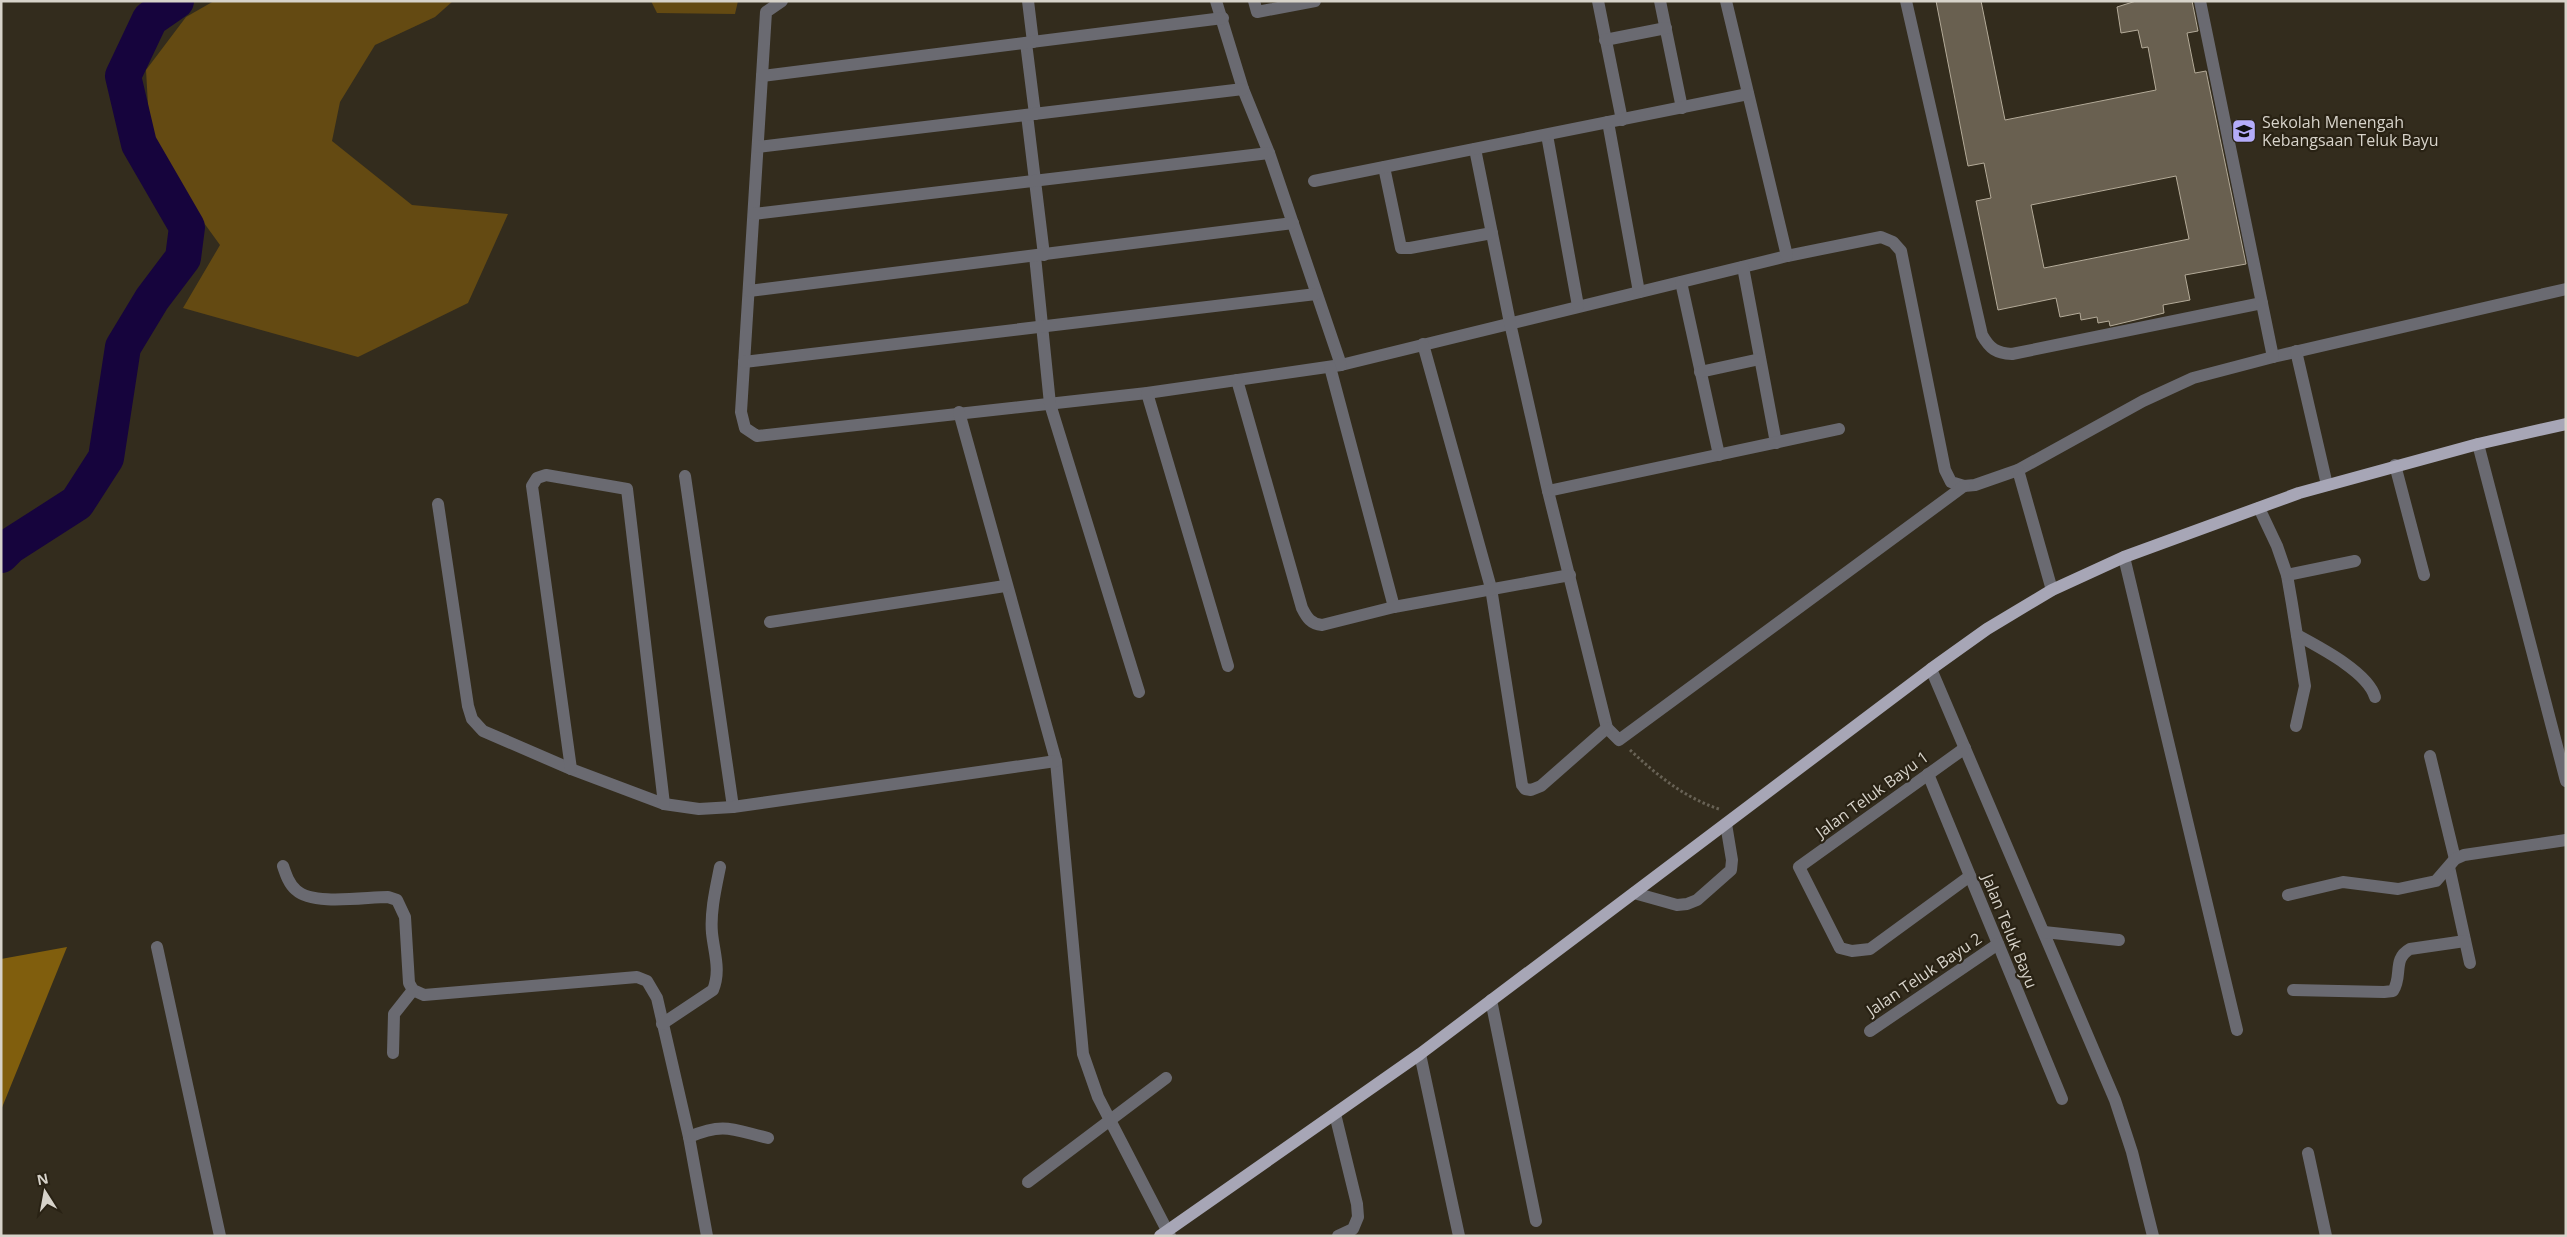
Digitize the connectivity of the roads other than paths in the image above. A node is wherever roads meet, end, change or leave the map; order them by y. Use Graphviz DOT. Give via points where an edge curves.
graph roads {
  1 [pos="782,1"];
  2 [pos="1028,1"];
  3 [pos="1216,1"];
  4 [pos="1314,1"];
  5 [pos="1598,1"];
  6 [pos="1660,1"];
  7 [pos="1726,1"];
  8 [pos="1906,1"];
  9 [pos="2200,1"];
  10 [pos="1256,6"];
  11 [pos="1223,18"];
  12 [pos="1666,28"];
  13 [pos="1606,40"];
  14 [pos="1029,43"];
  15 [pos="762,76"];
  16 [pos="1243,89"];
  17 [pos="1748,94"];
  18 [pos="1682,108"];
  19 [pos="1031,114"];
  20 [pos="1622,120"];
  21 [pos="1608,122"];
  22 [pos="1547,135"];
  23 [pos="758,147"];
  24 [pos="1475,149"];
  25 [pos="1269,153"];
  26 [pos="1384,168"];
  27 [pos="1036,181"];
  28 [pos="1314,182"];
  29 [pos="754,214"];
  30 [pos="1293,223"];
  31 [pos="1492,233"];
  32 [pos="1039,256"];
  33 [pos="1787,256"];
  34 [pos="1743,267"];
  35 [pos="1680,282"];
  36 [pos="2566,289"];
  37 [pos="749,291"];
  38 [pos="1639,292"];
  39 [pos="1316,294"];
  40 [pos="2262,303"];
  41 [pos="1578,306"];
  42 [pos="1510,323"];
  43 [pos="1041,328"];
  44 [pos="1423,344"];
  45 [pos="2296,351"];
  46 [pos="2273,357"];
  47 [pos="1760,359"];
  48 [pos="744,362"];
  49 [pos="1335,366"];
  50 [pos="1700,372"];
  51 [pos="1237,380"];
  52 [pos="1147,392"];
  53 [pos="1050,404"];
  54 [pos="959,412"];
  55 [pos="2566,424"];
  56 [pos="1839,429"];
  57 [pos="1776,443"];
  58 [pos="2478,444"];
  59 [pos="1719,455"];
  60 [pos="2395,465"];
  61 [pos="2018,470"];
  62 [pos="686,476"];
  63 [pos="2327,485"];
  64 [pos="1964,486"];
  65 [pos="1548,491"];
  66 [pos="438,504"];
  67 [pos="2259,508"];
  68 [pos="2124,557"];
  69 [pos="2355,561"];
  70 [pos="1570,575"];
  71 [pos="2424,575"];
  72 [pos="2287,576"];
  73 [pos="1005,586"];
  74 [pos="1492,588"];
  75 [pos="2052,590"];
  76 [pos="1394,606"];
  77 [pos="770,622"];
  78 [pos="2297,635"];
  79 [pos="1228,666"];
  80 [pos="1931,669"];
  81 [pos="1140,692"];
  82 [pos="2375,697"];
  83 [pos="2296,726"];
  84 [pos="1607,728"];
  85 [pos="1965,748"];
  86 [pos="2430,756"];
  87 [pos="1056,761"];
  88 [pos="571,769"];
  89 [pos="1928,774"];
  90 [pos="2566,781"];
  91 [pos="664,804"];
  92 [pos="733,807"];
  93 [pos="1731,820"];
  94 [pos="2566,840"];
  95 [pos="2452,863"];
  96 [pos="283,866"];
  97 [pos="720,867"];
  98 [pos="1970,876"];
  99 [pos="1634,893"];
  100 [pos="2288,896"];
  101 [pos="2044,932"];
  102 [pos="2119,940"];
  103 [pos="2465,941"];
  104 [pos="1998,944"];
  105 [pos="157,947"];
  106 [pos="2470,963"];
  107 [pos="413,990"];
  108 [pos="2294,990"];
  109 [pos="1491,1000"];
  110 [pos="662,1024"];
  111 [pos="2237,1030"];
  112 [pos="1870,1031"];
  113 [pos="393,1053"];
  114 [pos="1420,1054"];
  115 [pos="1166,1078"];
  116 [pos="2062,1099"];
  117 [pos="1335,1114"];
  118 [pos="1108,1119"];
  119 [pos="690,1137"];
  120 [pos="768,1138"];
  121 [pos="2308,1153"];
  122 [pos="1028,1182"];
  123 [pos="1536,1221"];
  124 [pos="1166,1234"];
  125 [pos="220,1236"];
  126 [pos="707,1236"];
  127 [pos="1338,1236"];
  128 [pos="1459,1236"];
  129 [pos="2153,1236"];
  130 [pos="2326,1236"];
  1 -- 15 [label="street" via="766,12"];
  2 -- 14 [label="street"];
  3 -- 11 [label="street"];
  4 -- 10 [label="street"];
  5 -- 13 [label="street"];
  6 -- 12 [label="street"];
  7 -- 17 [label="street"];
  8 -- 40 [label="street" via="1982,336 1989,347 2000,353 2012,354"];
  9 -- 40 [label="street"];
  11 -- 14 [label="street"];
  11 -- 16 [label="street"];
  12 -- 13 [label="street"];
  12 -- 18 [label="street"];
  13 -- 20 [label="street"];
  14 -- 15 [label="street"];
  14 -- 19 [label="street"];
  15 -- 23 [label="street"];
  16 -- 19 [label="street"];
  16 -- 25 [label="street"];
  17 -- 18 [label="street"];
  17 -- 33 [label="street"];
  18 -- 20 [label="street"];
  19 -- 23 [label="street"];
  19 -- 27 [label="street"];
  20 -- 21 [label="street"];
  21 -- 22 [label="street"];
  21 -- 38 [label="street"];
  22 -- 24 [label="street"];
  22 -- 41 [label="street"];
  23 -- 29 [label="street"];
  24 -- 26 [label="street"];
  24 -- 31 [label="street"];
  25 -- 27 [label="street"];
  25 -- 30 [label="street"];
  26 -- 28 [label="street"];
  26 -- 31 [label="street" via="1401,248"];
  27 -- 29 [label="street"];
  27 -- 32 [label="street"];
  29 -- 37 [label="street"];
  30 -- 32 [label="street"];
  30 -- 39 [label="street"];
  31 -- 42 [label="street"];
  32 -- 37 [label="street"];
  32 -- 43 [label="street"];
  33 -- 34 [label="street"];
  33 -- 64 [label="street" via="1881,237 1893,242 1901,251 1945,470 1952,482"];
  34 -- 35 [label="street"];
  34 -- 47 [label="street"];
  35 -- 38 [label="street"];
  35 -- 50 [label="street"];
  36 -- 45 [label="street"];
  37 -- 48 [label="street"];
  38 -- 41 [label="street"];
  39 -- 43 [label="street"];
  39 -- 49 [label="street"];
  40 -- 46 [label="street"];
  41 -- 42 [label="street"];
  42 -- 44 [label="street"];
  42 -- 65 [label="street"];
  43 -- 48 [label="street"];
  43 -- 53 [label="street"];
  44 -- 49 [label="street"];
  44 -- 74 [label="street"];
  45 -- 46 [label="street"];
  45 -- 63 [label="street"];
  46 -- 61 [label="street" via="2193,378 2168,388"];
  47 -- 50 [label="street"];
  47 -- 57 [label="street"];
  48 -- 54 [label="street" via="741,412 745,428 757,436"];
  49 -- 51 [label="street"];
  49 -- 76 [label="street"];
  50 -- 59 [label="street"];
  51 -- 52 [label="street"];
  51 -- 76 [label="street" via="1307,617 1314,624 1322,624"];
  52 -- 53 [label="street"];
  52 -- 79 [label="street"];
  53 -- 54 [label="street"];
  53 -- 81 [label="street"];
  54 -- 73 [label="street"];
  55 -- 58 [label="main road"];
  56 -- 57 [label="street"];
  57 -- 59 [label="street"];
  58 -- 60 [label="main road"];
  58 -- 90 [label="street"];
  59 -- 65 [label="street"];
  60 -- 63 [label="main road"];
  60 -- 71 [label="street"];
  61 -- 64 [label="street"];
  61 -- 75 [label="street"];
  62 -- 92 [label="street"];
  63 -- 67 [label="main road"];
  64 -- 84 [label="street" via="1620,740"];
  65 -- 70 [label="street"];
  66 -- 88 [label="street" via="472,719 483,731"];
  67 -- 68 [label="main road"];
  67 -- 72 [label="street"];
  68 -- 75 [label="main road"];
  68 -- 111 [label="street"];
  69 -- 72 [label="street"];
  70 -- 74 [label="street"];
  70 -- 84 [label="street"];
  72 -- 78 [label="street"];
  73 -- 77 [label="street"];
  73 -- 87 [label="street"];
  74 -- 76 [label="street"];
  74 -- 84 [label="street" via="1525,789 1540,786"];
  75 -- 80 [label="main road" via="1987,629"];
  78 -- 82 [label="street" via="2330,653 2352,670 2371,687"];
  78 -- 83 [label="street" via="2305,686"];
  80 -- 85 [label="street"];
  80 -- 93 [label="main road"];
  85 -- 89 [label="street, Jalan Teluk Bayu 1"];
  85 -- 101 [label="street"];
  86 -- 95 [label="street"];
  87 -- 92 [label="street"];
  87 -- 118 [label="street" via="1083,1054 1088,1075"];
  88 -- 91 [label="street"];
  88 -- 91 [label="street" via="532,486 537,478 546,475 627,488"];
  89 -- 98 [label="street, Jalan Teluk Bayu"];
  89 -- 98 [label="street, Jalan Teluk Bayu 1" via="1799,867 1840,948 1852,951 1870,949"];
  91 -- 92 [label="street" via="699,809"];
  93 -- 99 [label="main road"];
  93 -- 99 [label="street" via="1731,870 1697,900 1676,905"];
  94 -- 95 [label="street" via="2464,856"];
  95 -- 100 [label="street" via="2436,881 2398,889 2343,882"];
  95 -- 103 [label="street"];
  96 -- 107 [label="street" via="296,891 308,897 388,897 396,900 405,917 409,983"];
  97 -- 110 [label="street" via="711,931 717,981 713,990"];
  98 -- 104 [label="street, Jalan Teluk Bayu"];
  99 -- 109 [label="main road"];
  101 -- 102 [label="street"];
  101 -- 129 [label="street" via="2115,1100"];
  103 -- 106 [label="street"];
  103 -- 108 [label="street" via="2410,949 2403,953 2398,962 2398,983 2393,991"];
  104 -- 112 [label="street, Jalan Teluk Bayu 2"];
  104 -- 116 [label="street, Jalan Teluk Bayu"];
  105 -- 125 [label="street"];
  107 -- 110 [label="street" via="424,995 637,977 653,988"];
  107 -- 113 [label="street" via="394,1014"];
  109 -- 114 [label="main road"];
  109 -- 123 [label="street"];
  110 -- 119 [label="street"];
  114 -- 117 [label="main road"];
  114 -- 128 [label="street"];
  115 -- 118 [label="street"];
  117 -- 124 [label="main road"];
  117 -- 127 [label="street" via="1358,1217 1353,1229"];
  118 -- 122 [label="street"];
  118 -- 124 [label="street"];
  119 -- 120 [label="street" via="714,1128"];
  119 -- 126 [label="street"];
  121 -- 130 [label="street"];
}
